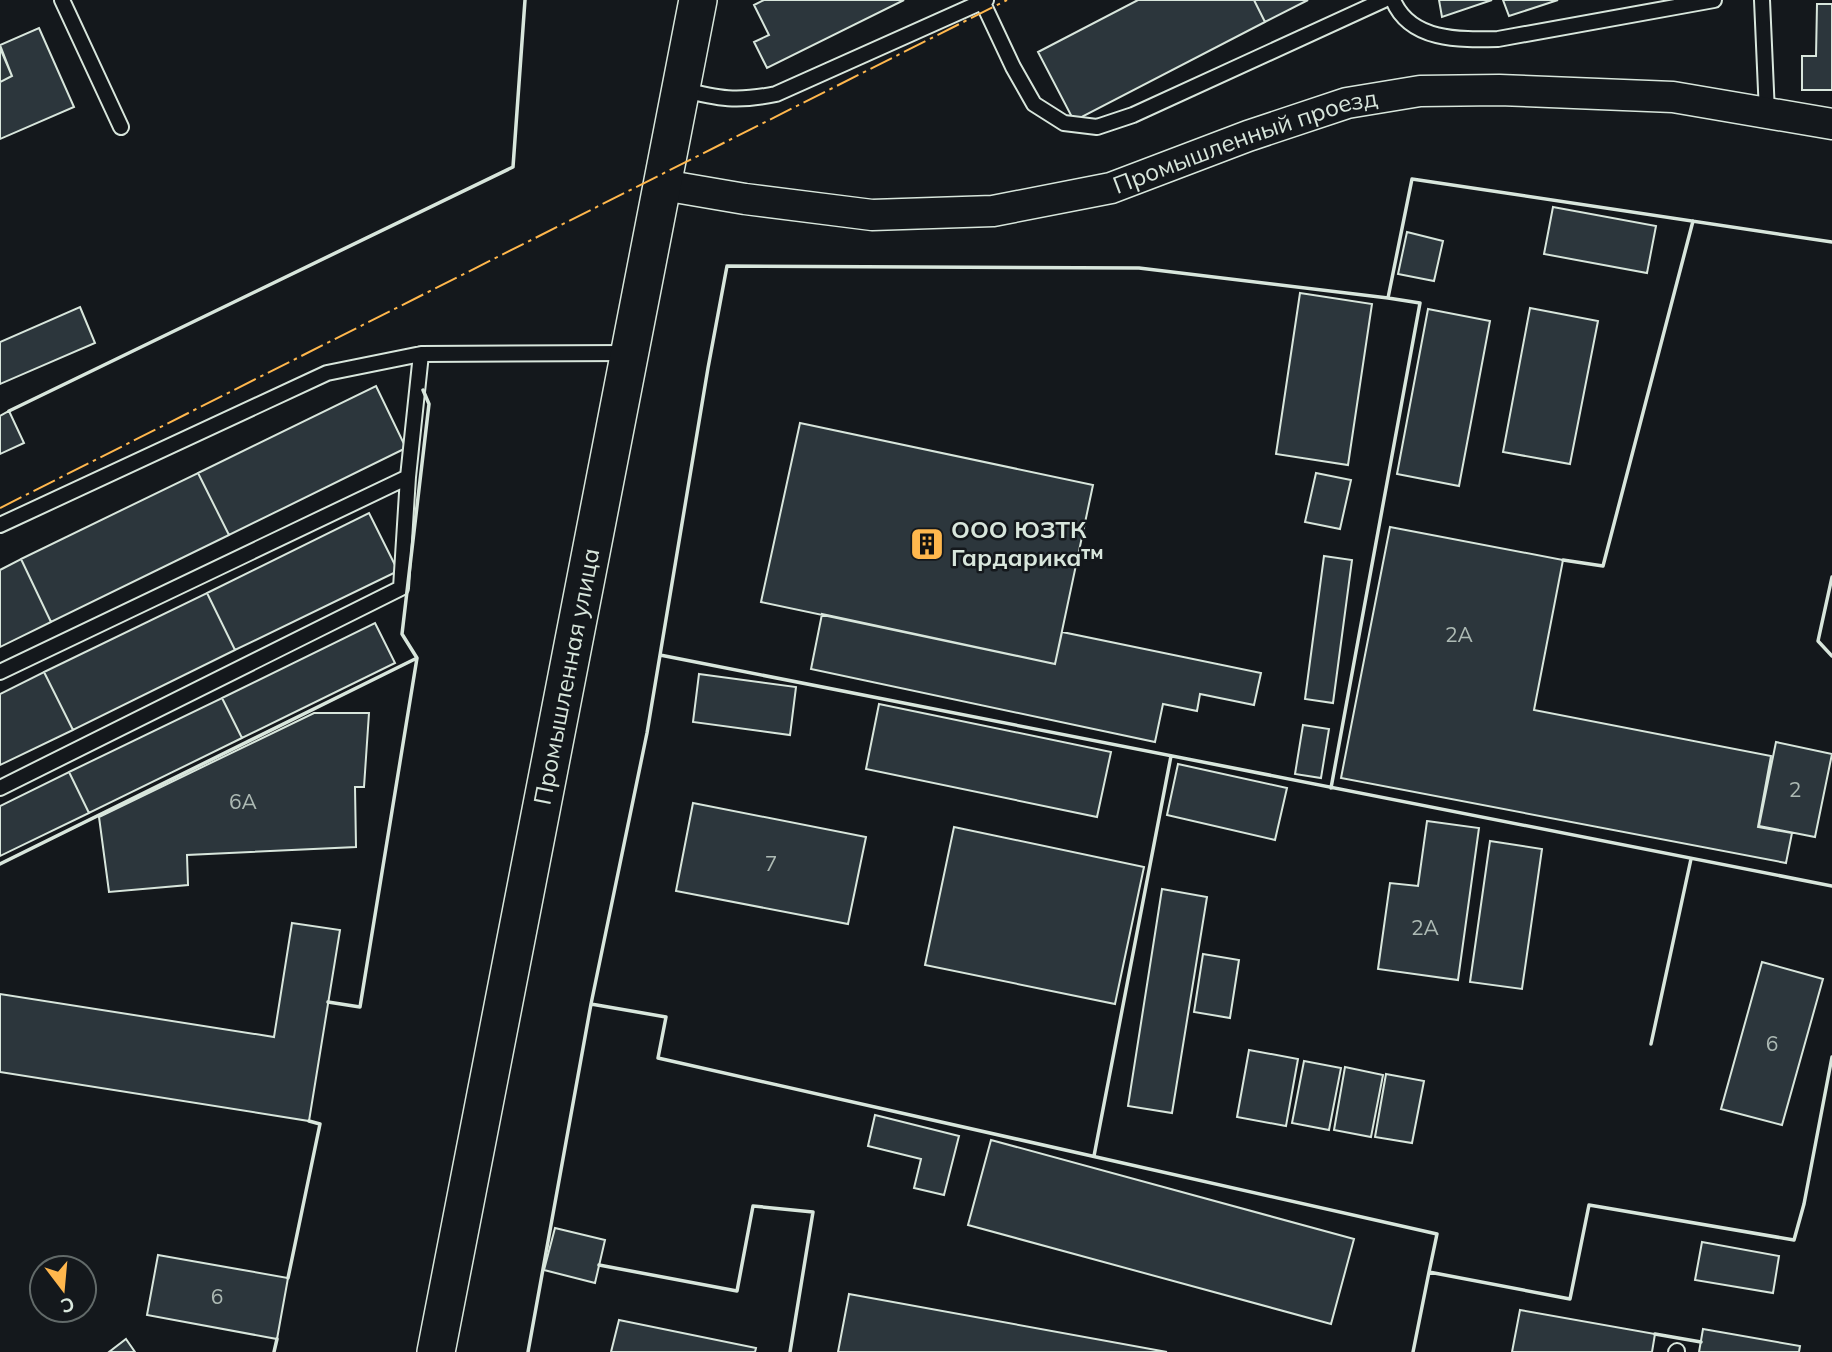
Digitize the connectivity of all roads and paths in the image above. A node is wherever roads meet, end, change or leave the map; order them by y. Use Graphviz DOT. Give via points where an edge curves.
graph roads {
  1 [pos="62,0"];
  2 [pos="698,0"];
  3 [pos="1384,0"];
  4 [pos="1393,0"];
  5 [pos="1714,0"];
  6 [pos="1762,0"];
  7 [pos="984,1"];
  8 [pos="681,89"];
  9 [pos="1767,113"];
  10 [pos="1832,124"];
  11 [pos="121,127"];
  12 [pos="663,185"];
  13 [pos="630,353"];
  14 [pos="421,354"];
  15 [pos="408,477"];
  16 [pos="0,525"];
  17 [pos="0,671"];
  18 [pos="0,788"];
  19 [pos="436,1352"];
  1 -- 11 [label="lane"];
  2 -- 8 [label="street, Промышленная улица"];
  3 -- 7 [label="lane" via="1133,115 1097,127 1064,122 1034,104"];
  4 -- 5 [label="lane" via="1410,25 1469,40 1498,39"];
  6 -- 9 [label="lane"];
  7 -- 8 [label="lane" via="776,94 749,100 721,99"];
  8 -- 12 [label="street, Промышленная улица"];
  9 -- 10 [label="street, Промышленный проезд"];
  9 -- 12 [label="street, Промышленный проезд" via="1673,97 1420,91 1346,103 1111,188 993,211 872,215"];
  12 -- 13 [label="street, Промышленная улица"];
  13 -- 14 [label="lane"];
  13 -- 19 [label="street, Промышленная улица"];
  14 -- 15 [label="lane"];
  14 -- 16 [label="lane" via="327,373"];
  15 -- 17 [label="lane"];
  15 -- 18 [label="lane" via="401,588"];
}
